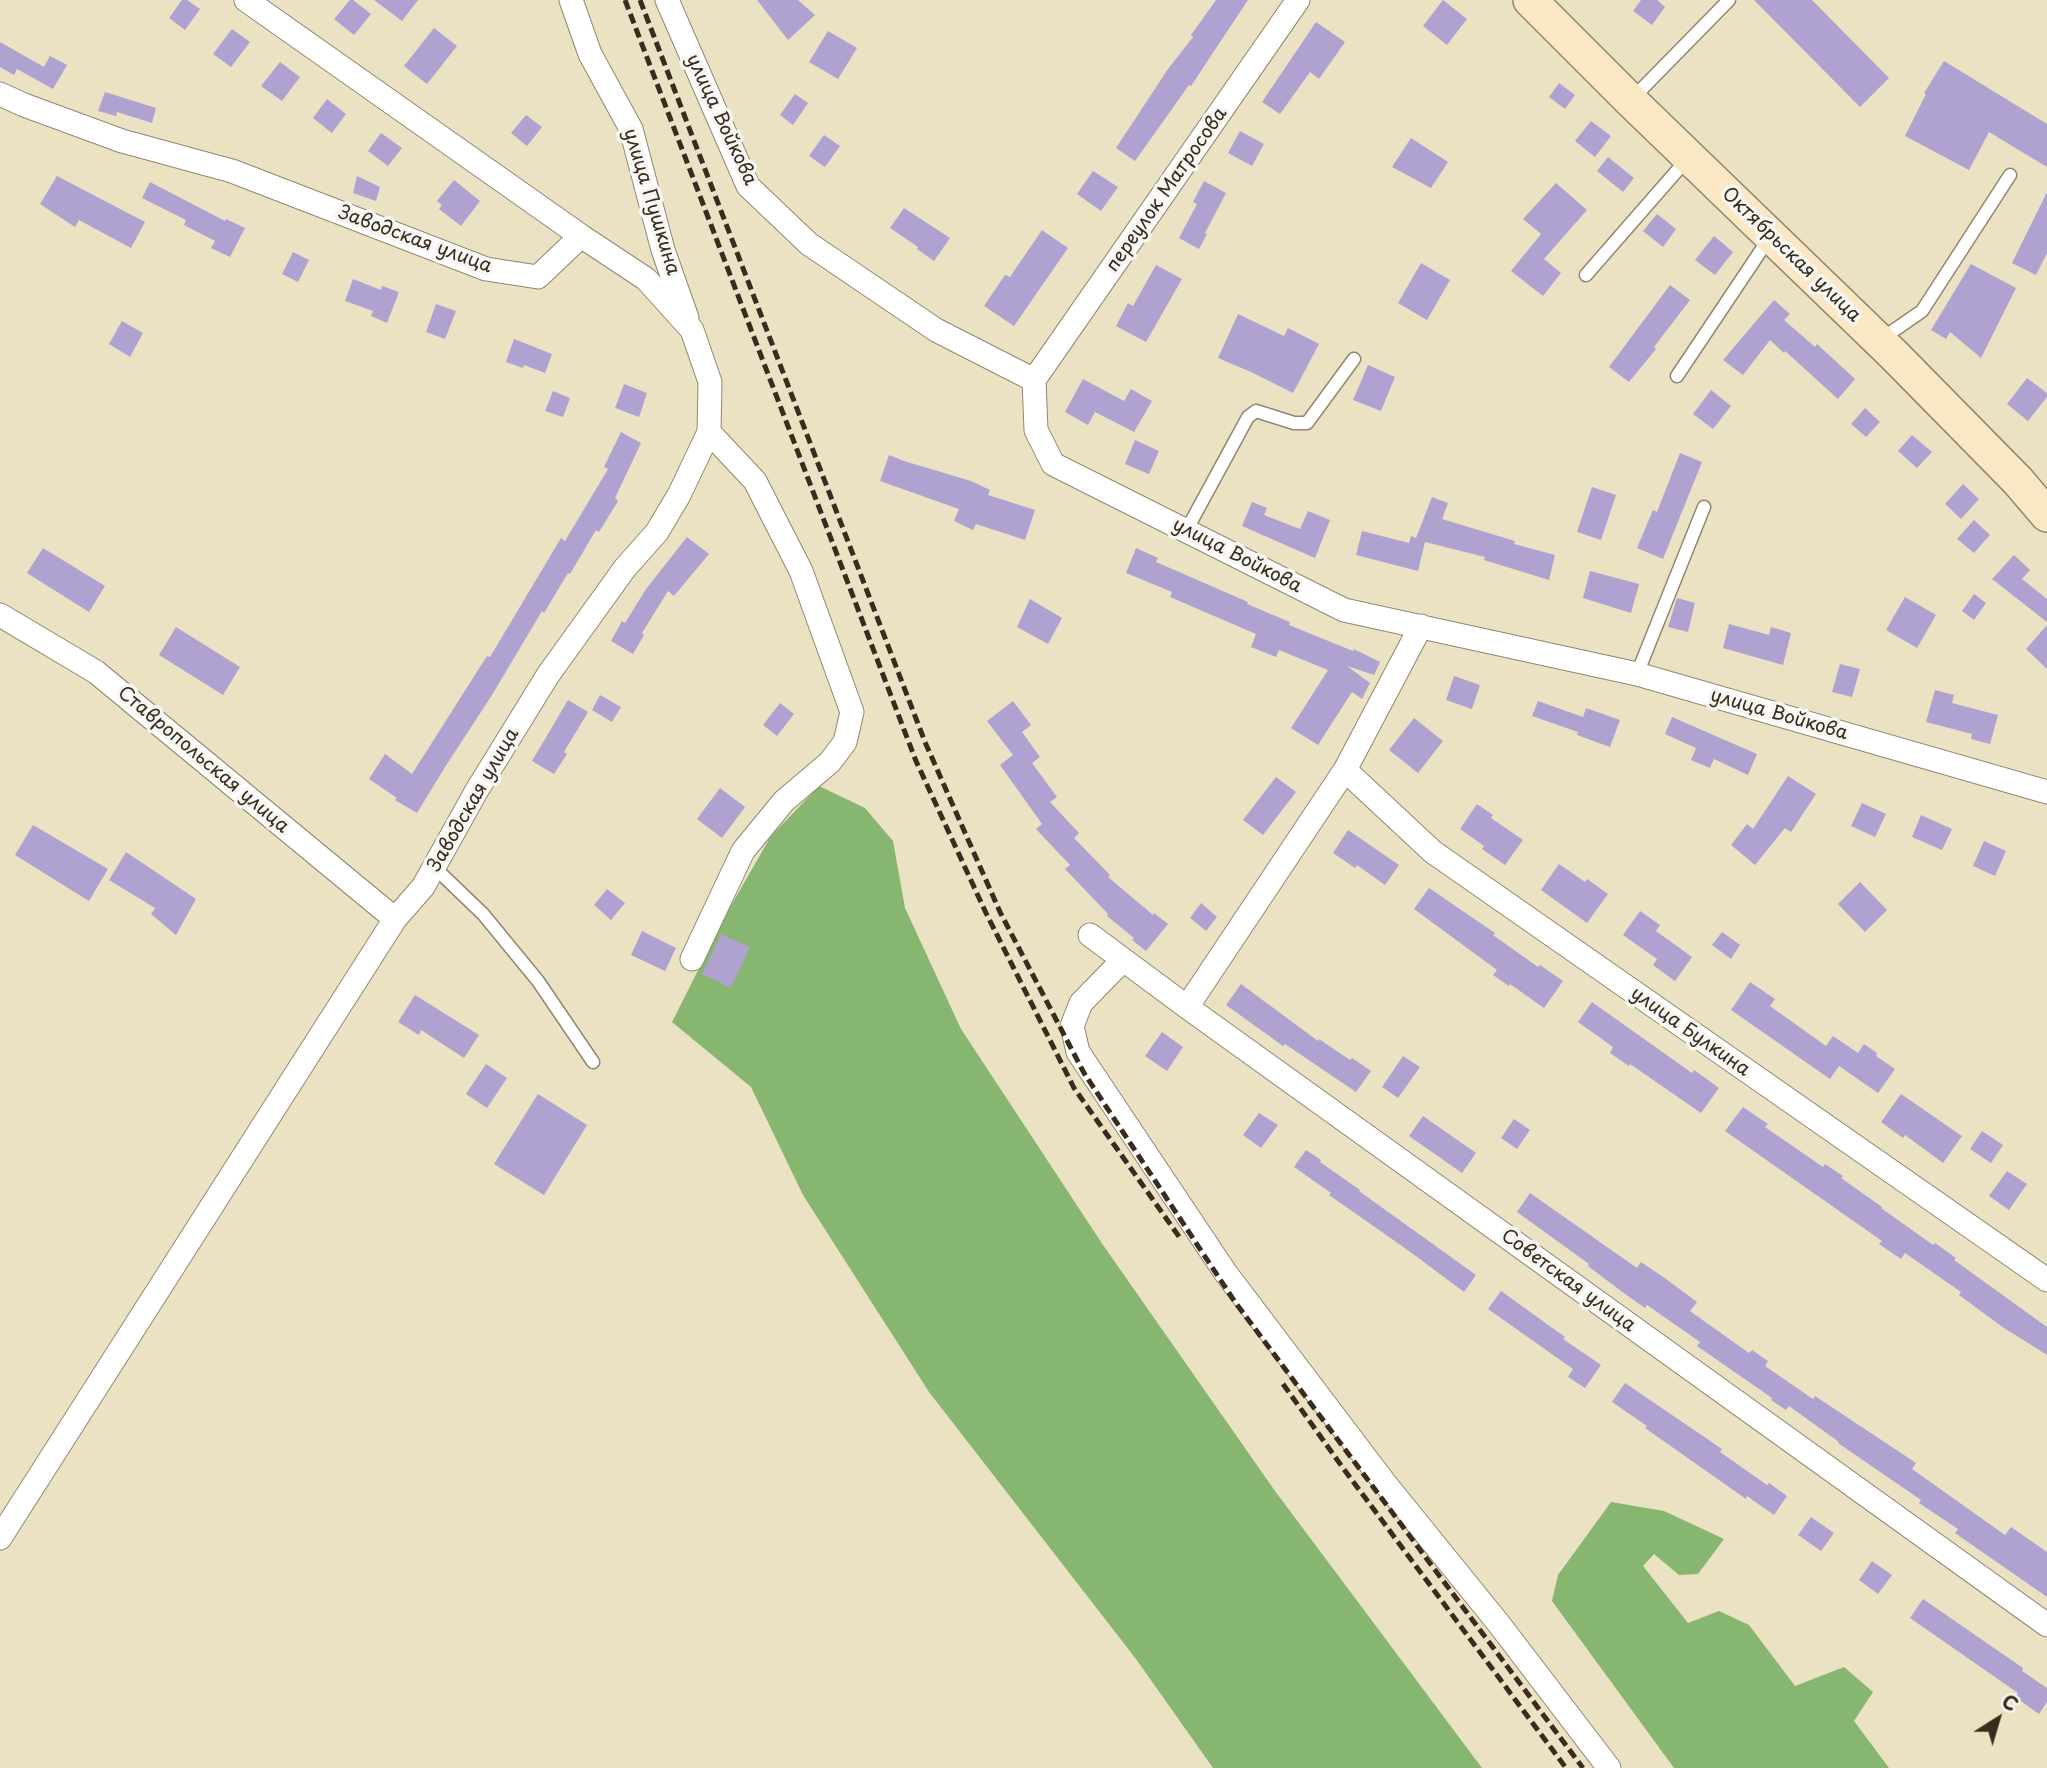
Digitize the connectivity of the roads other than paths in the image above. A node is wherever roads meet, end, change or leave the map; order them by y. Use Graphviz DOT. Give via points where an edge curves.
graph roads {
  1 [pos="246,0"];
  2 [pos="570,0"];
  3 [pos="667,0"];
  4 [pos="1298,0"];
  5 [pos="1530,0"];
  6 [pos="1729,0"];
  7 [pos="0,94"];
  8 [pos="1631,101"];
  9 [pos="1689,157"];
  10 [pos="2010,174"];
  11 [pos="580,236"];
  12 [pos="1771,236"];
  13 [pos="1586,275"];
  14 [pos="692,330"];
  15 [pos="1879,340"];
  16 [pos="1354,359"];
  17 [pos="1677,376"];
  18 [pos="1034,380"];
  19 [pos="709,432"];
  20 [pos="1703,507"];
  21 [pos="2047,515"];
  22 [pos="1186,531"];
  23 [pos="0,615"];
  24 [pos="1421,625"];
  25 [pos="1637,674"];
  26 [pos="1345,770"];
  27 [pos="2047,792"];
  28 [pos="435,867"];
  29 [pos="395,919"];
  30 [pos="1090,935"];
  31 [pos="692,959"];
  32 [pos="1123,960"];
  33 [pos="1187,1007"];
  34 [pos="593,1062"];
  35 [pos="2047,1280"];
  36 [pos="0,1538"];
  37 [pos="2047,1625"];
  38 [pos="1609,1768"];
  1 -- 11 [label="street"];
  2 -- 14 [label="street, улица Пушкина" via="590,54 631,129 663,250"];
  3 -- 18 [label="street, улица Войкова" via="748,186 809,244 936,330"];
  4 -- 18 [label="street, переулок Матросова"];
  5 -- 8 [label="main road, Октябрьская улица"];
  6 -- 8 [label="lane"];
  7 -- 11 [label="street, Заводская улица" via="122,141 232,171 486,269 538,276"];
  8 -- 9 [label="main road, Октябрьская улица"];
  9 -- 12 [label="main road, Октябрьская улица"];
  9 -- 13 [label="lane"];
  10 -- 15 [label="lane" via="1922,311"];
  11 -- 14 [label="street, Заводская улица" via="646,279"];
  12 -- 15 [label="main road, Октябрьская улица"];
  12 -- 17 [label="lane"];
  14 -- 19 [label="street, Заводская улица" via="710,382"];
  15 -- 21 [label="main road, Октябрьская улица"];
  16 -- 22 [label="lane" via="1307,423 1256,411 1248,417"];
  18 -- 22 [label="street, улица Войкова" via="1036,430 1052,464"];
  19 -- 28 [label="street, Заводская улица" via="657,532 625,568 548,675"];
  19 -- 31 [label="street" via="755,481 801,571 852,712 845,742 830,762 784,801 744,851"];
  20 -- 25 [label="lane"];
  22 -- 24 [label="street, улица Войкова" via="1344,610"];
  23 -- 29 [label="street, Ставропольская улица" via="96,672"];
  24 -- 25 [label="street, улица Войкова"];
  24 -- 26 [label="street"];
  25 -- 27 [label="street, улица Войкова"];
  26 -- 33 [label="street"];
  26 -- 35 [label="street, улица Булкина" via="1433,852"];
  28 -- 29 [label="street, Заводская улица"];
  28 -- 34 [label="lane" via="483,914 538,981"];
  29 -- 36 [label="street, Заводская улица"];
  30 -- 32 [label="street, Советская улица"];
  32 -- 33 [label="street, Советская улица"];
  32 -- 38 [label="street" via="1081,1003 1072,1026 1078,1052 1225,1272"];
  33 -- 37 [label="street, Советская улица"];
}
